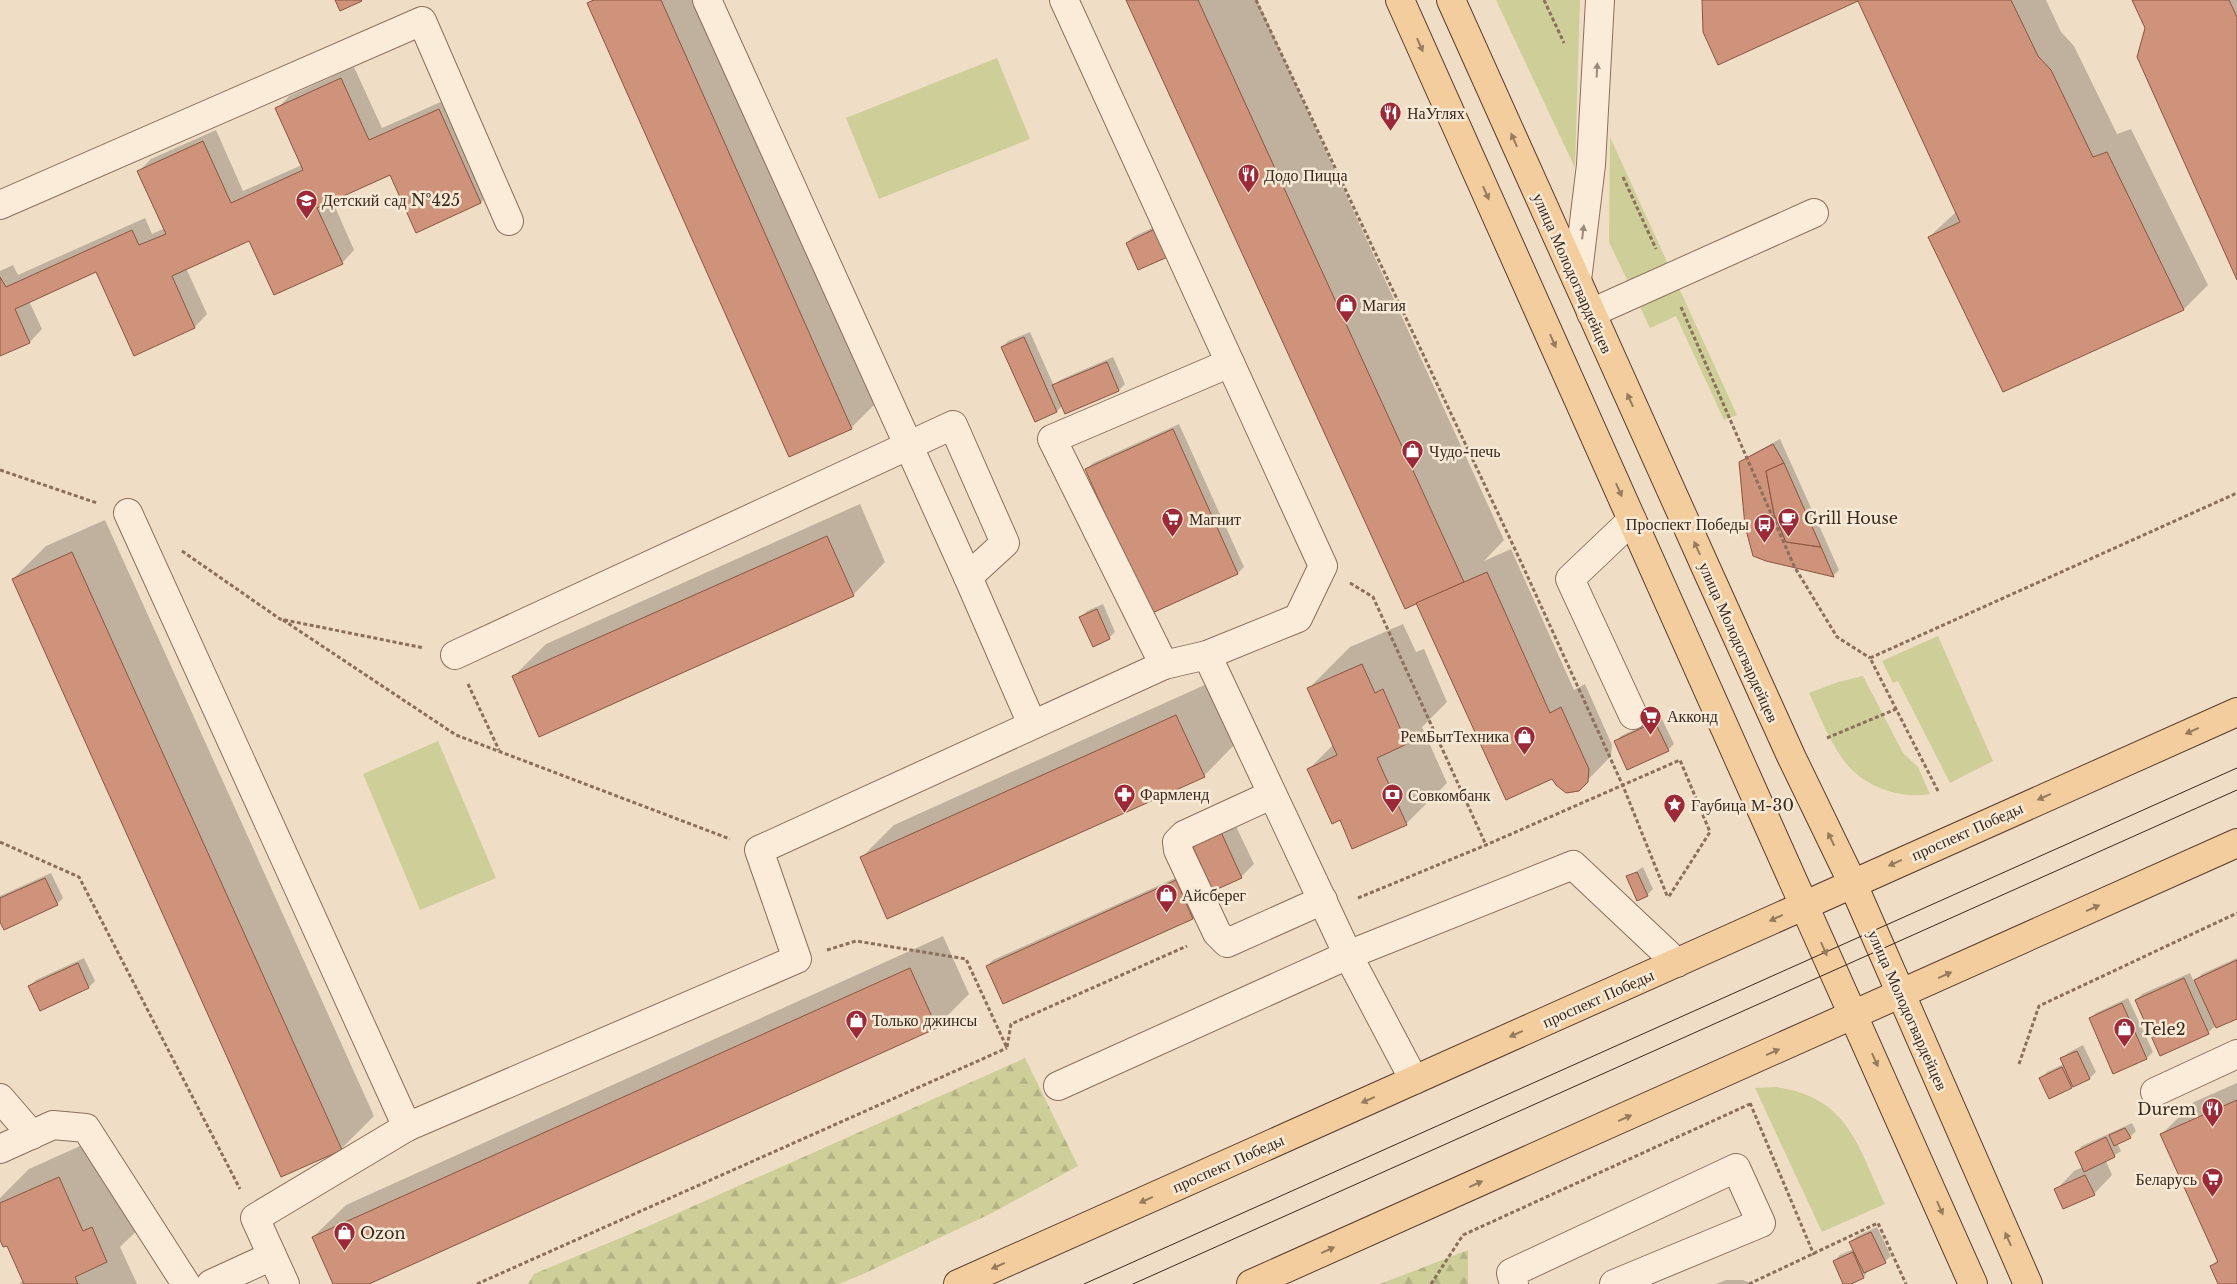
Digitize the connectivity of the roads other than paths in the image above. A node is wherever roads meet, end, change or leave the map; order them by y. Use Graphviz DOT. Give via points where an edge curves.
graph roads {
  1 [pos="707,0"];
  2 [pos="1064,0"];
  3 [pos="1400,0"];
  4 [pos="1451,0"];
  5 [pos="1600,0"];
  6 [pos="0,205"];
  7 [pos="1814,213"];
  8 [pos="509,222"];
  9 [pos="1577,280"];
  10 [pos="1591,312"];
  11 [pos="1230,363"];
  12 [pos="908,446"];
  13 [pos="128,513"];
  14 [pos="1632,520"];
  15 [pos="968,577"];
  16 [pos="454,655"];
  17 [pos="1207,655"];
  18 [pos="1164,665"];
  19 [pos="2237,712"];
  20 [pos="1633,715"];
  21 [pos="1032,724"];
  22 [pos="1271,795"];
  23 [pos="2237,843"];
  24 [pos="1852,882"];
  25 [pos="1325,905"];
  26 [pos="1804,905"];
  27 [pos="1348,955"];
  28 [pos="1677,963"];
  29 [pos="1900,995"];
  30 [pos="1855,1015"];
  31 [pos="2237,1054"];
  32 [pos="1414,1080"];
  33 [pos="1058,1086"];
  34 [pos="2155,1092"];
  35 [pos="0,1098"];
  36 [pos="408,1127"];
  37 [pos="32,1135"];
  38 [pos="0,1149"];
  39 [pos="272,1256"];
  40 [pos="1287,1275"];
  41 [pos="186,1284"];
  42 [pos="212,1284"];
  43 [pos="285,1284"];
  44 [pos="958,1284"];
  45 [pos="1251,1284"];
  46 [pos="1514,1284"];
  47 [pos="1614,1284"];
  48 [pos="1973,1284"];
  49 [pos="2028,1284"];
  1 -- 12 [label="lane"];
  2 -- 11 [label="lane"];
  3 -- 14 [label="main road, one-way"];
  9 -- 4 [label="main road, улица Молодогвардейцев, one-way"];
  9 -- 5 [label="lane, one-way" via="1591,165"];
  6 -- 8 [label="lane" via="422,21"];
  7 -- 10 [label="lane"];
  9 -- 10 [label="main road, улица Молодогвардейцев"];
  24 -- 10 [label="main road, улица Молодогвардейцев, one-way" via="1791,756"];
  11 -- 17 [label="lane" via="1323,566 1298,618"];
  11 -- 18 [label="lane" via="1052,439"];
  12 -- 15 [label="lane"];
  12 -- 15 [label="lane" via="953,425 1005,543"];
  12 -- 16 [label="lane"];
  13 -- 36 [label="lane"];
  14 -- 20 [label="lane" via="1570,579"];
  14 -- 26 [label="main road"];
  15 -- 21 [label="lane"];
  17 -- 18 [label="lane"];
  17 -- 22 [label="lane"];
  18 -- 21 [label="lane"];
  19 -- 24 [label="main road, проспект Победы, one-way"];
  21 -- 36 [label="lane" via="758,850 797,959"];
  22 -- 25 [label="lane"];
  22 -- 25 [label="lane" via="1177,842 1217,933 1227,943"];
  29 -- 23 [label="main road, one-way"];
  24 -- 26 [label="main road, проспект Победы"];
  24 -- 29 [label="main road, улица Молодогвардейцев"];
  25 -- 27 [label="lane"];
  26 -- 28 [label="main road, проспект Победы, one-way"];
  26 -- 30 [label="main road, one-way"];
  27 -- 28 [label="lane" via="1573,865"];
  27 -- 32 [label="lane"];
  27 -- 33 [label="lane"];
  28 -- 32 [label="main road, проспект Победы, one-way"];
  29 -- 30 [label="main road"];
  49 -- 29 [label="main road, улица Молодогвардейцев, one-way"];
  40 -- 30 [label="main road, one-way"];
  30 -- 48 [label="main road, one-way"];
  31 -- 34 [label="lane"];
  32 -- 44 [label="main road, проспект Победы, one-way"];
  35 -- 37 [label="lane"];
  36 -- 39 [label="lane" via="255,1218"];
  37 -- 38 [label="lane"];
  37 -- 41 [label="lane" via="53,1125 86,1128"];
  39 -- 42 [label="lane"];
  39 -- 43 [label="lane"];
  40 -- 45 [label="main road"];
  46 -- 47 [label="lane" via="1511,1273 1736,1168 1761,1223"];
}
